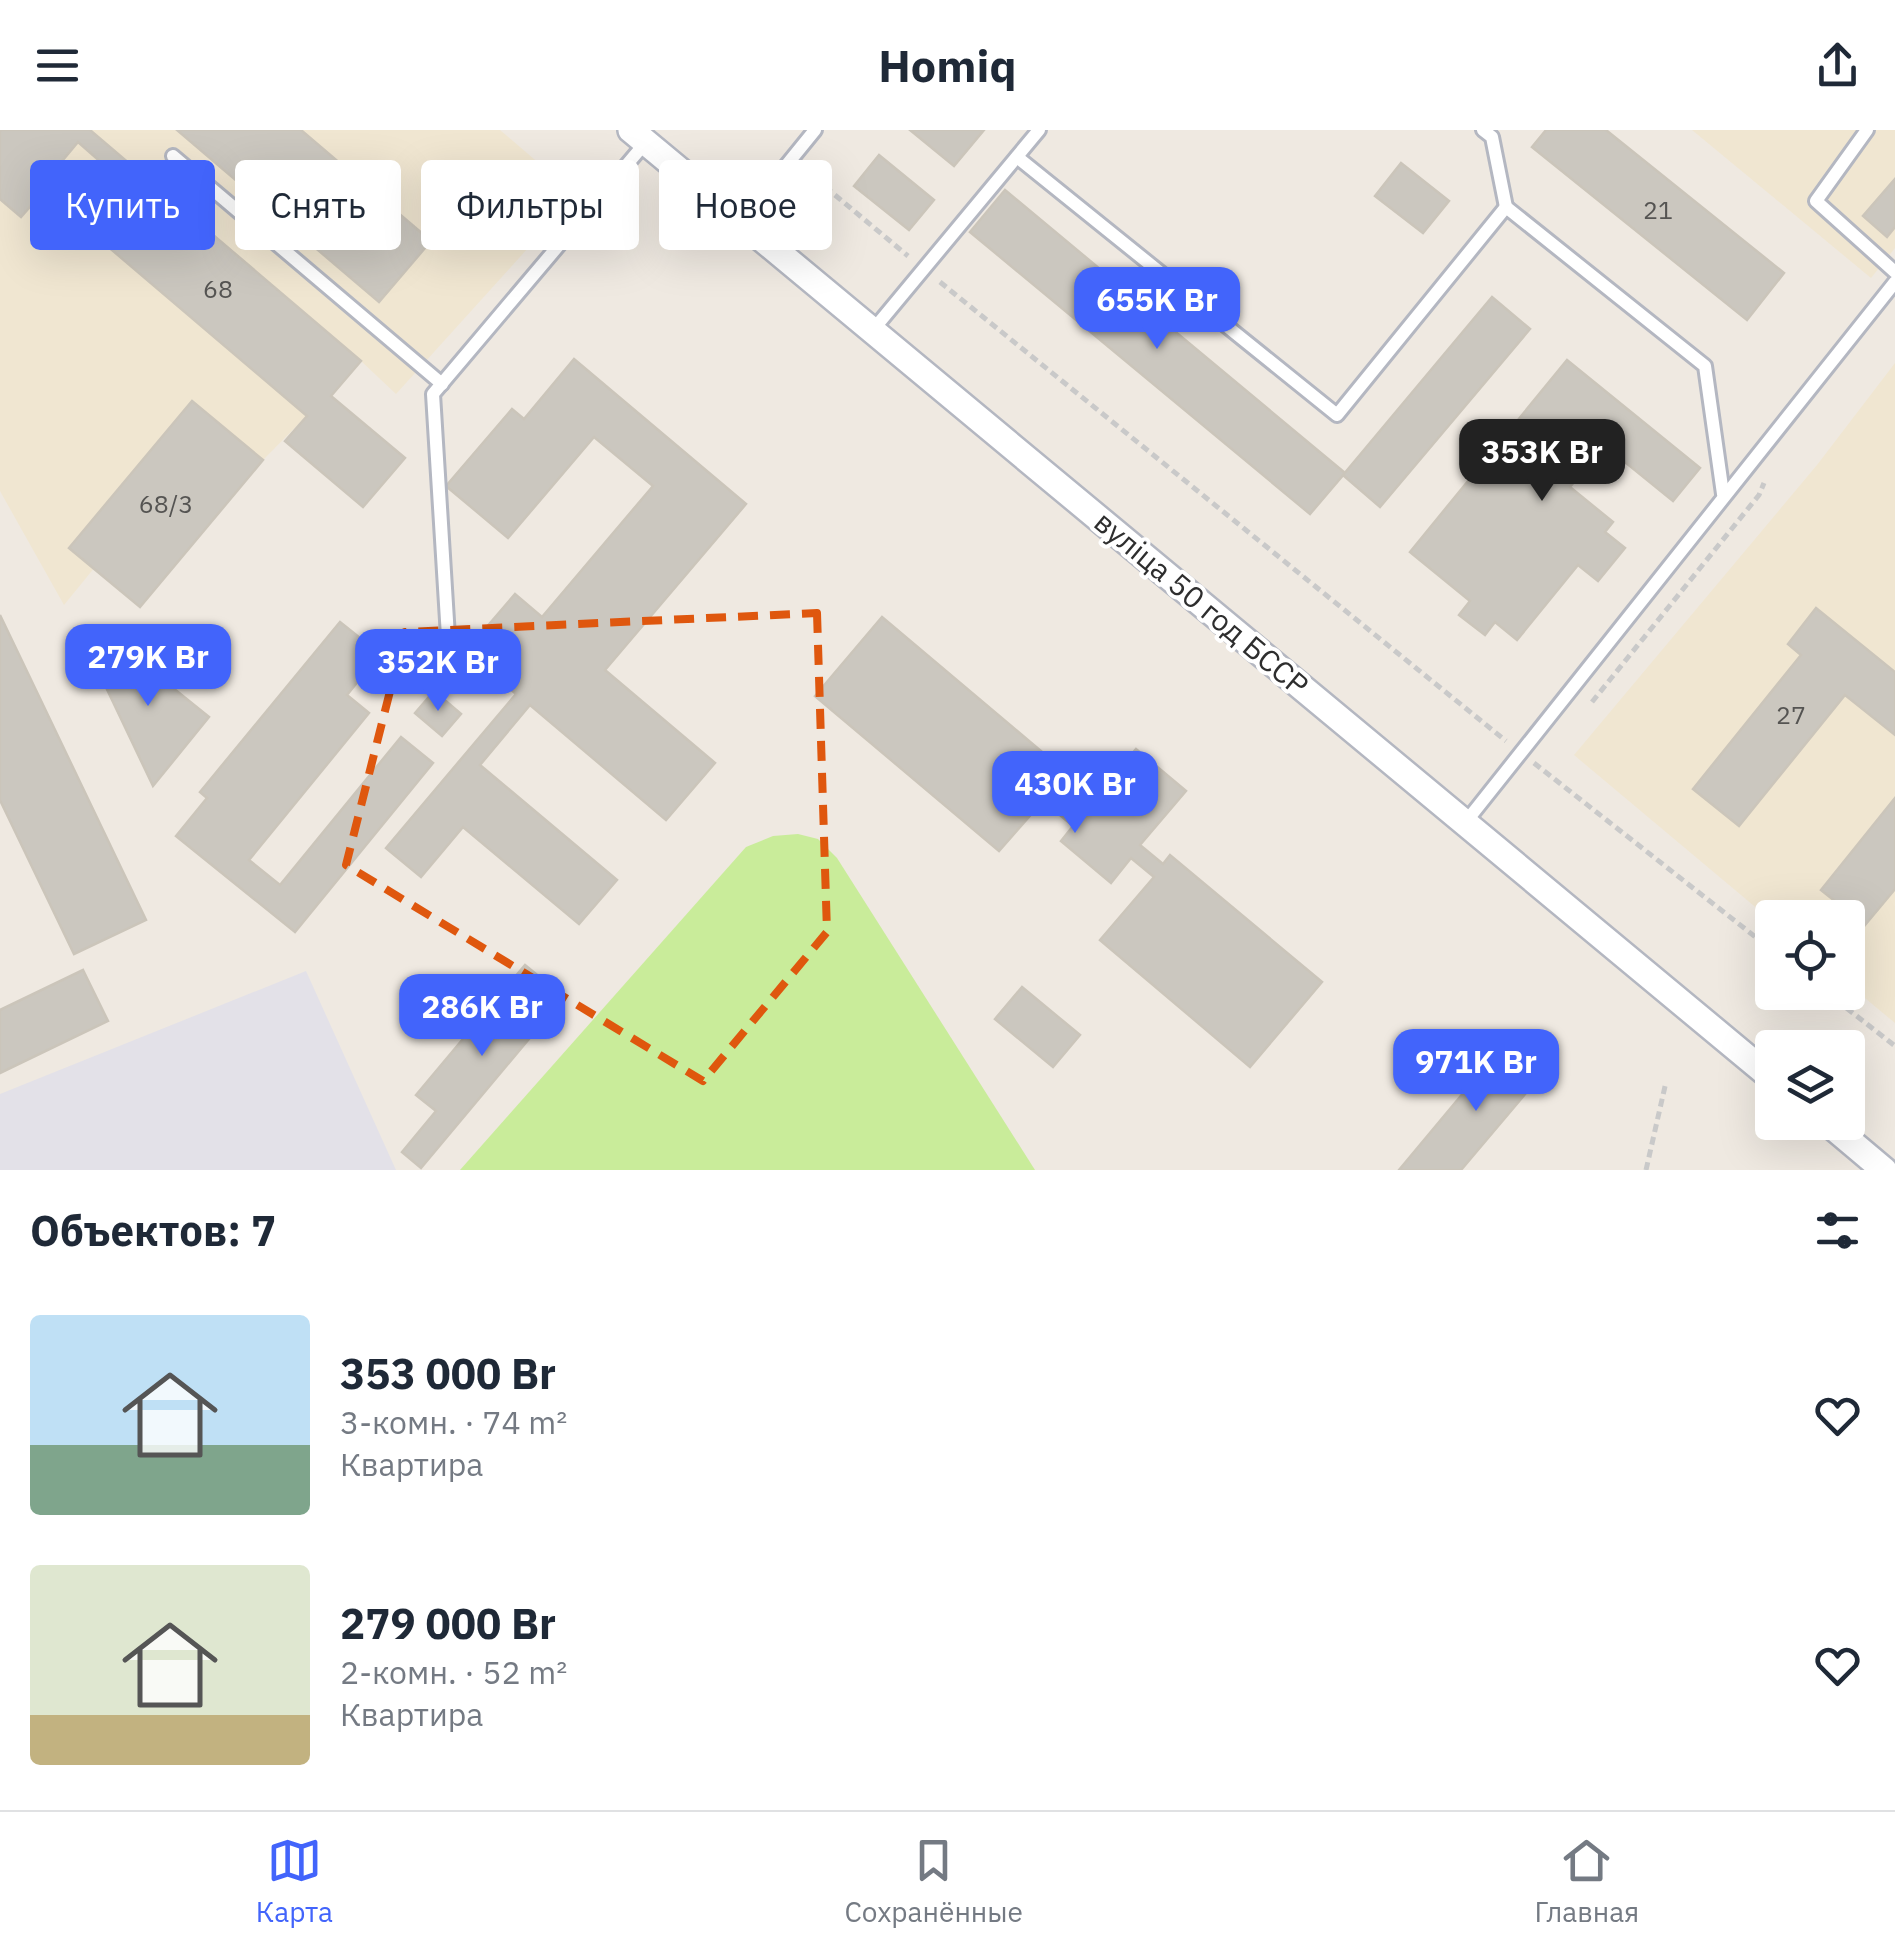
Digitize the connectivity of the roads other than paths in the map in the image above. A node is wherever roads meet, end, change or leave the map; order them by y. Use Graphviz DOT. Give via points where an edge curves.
graph roads {
  1 [pos="814,130"];
  2 [pos="1038,130"];
  3 [pos="1484,130"];
  4 [pos="1867,130"];
  5 [pos="639,136"];
  6 [pos="173,156"];
  7 [pos="1016,157"];
  8 [pos="668,160"];
  9 [pos="790,160"];
  10 [pos="1506,207"];
  11 [pos="776,250"];
  12 [pos="1895,272"];
  13 [pos="1895,282"];
  14 [pos="873,330"];
  15 [pos="442,384"];
  16 [pos="1724,494"];
  17 [pos="450,669"];
  18 [pos="1465,824"];
  19 [pos="1755,1064"];
  20 [pos="1848,1140"];
  21 [pos="1884,1170"];
  1 -- 9 [label="lane"];
  2 -- 7 [label="lane"];
  3 -- 10 [label="lane" via="1492,137"];
  4 -- 12 [label="lane" via="1816,201"];
  5 -- 8 [label="street, вуліца 50 год БССР"];
  5 -- 15 [label="lane"];
  6 -- 15 [label="lane"];
  7 -- 10 [label="lane" via="1336,415"];
  7 -- 14 [label="lane"];
  10 -- 16 [label="lane" via="1705,366"];
  11 -- 14 [label="street, вуліца 50 год БССР"];
  13 -- 16 [label="lane"];
  14 -- 18 [label="street, вуліца 50 год БССР"];
  15 -- 17 [label="lane" via="433,394"];
  16 -- 18 [label="lane"];
  18 -- 19 [label="street, вуліца 50 год БССР"];
  20 -- 21 [label="street"];
}
